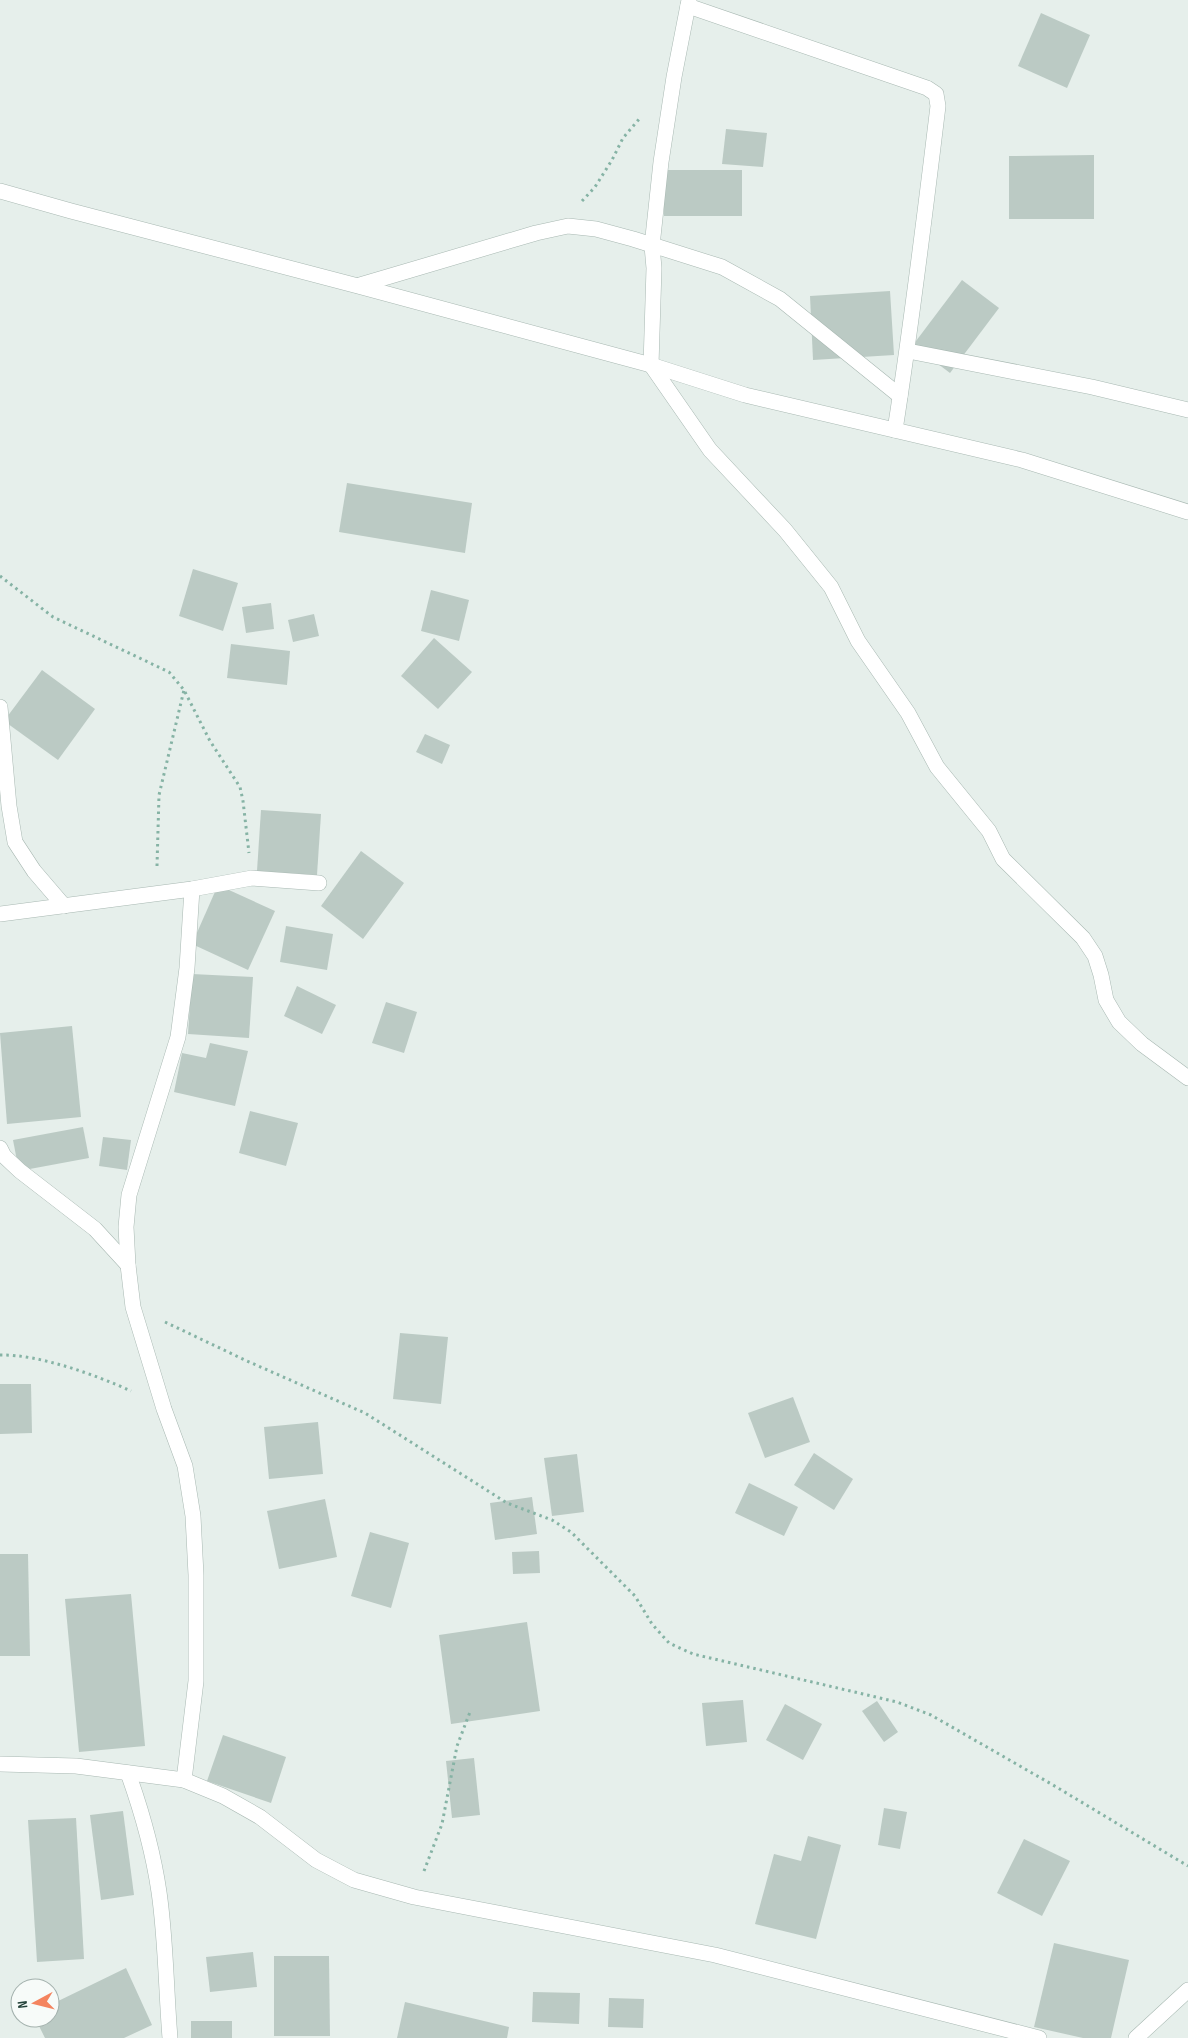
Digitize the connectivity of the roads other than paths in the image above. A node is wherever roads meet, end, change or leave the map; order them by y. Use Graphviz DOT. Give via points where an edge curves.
graph roads {
  1 [pos="689,3"];
  2 [pos="0,191"];
  3 [pos="652,246"];
  4 [pos="358,286"];
  5 [pos="908,351"];
  6 [pos="651,365"];
  7 [pos="900,396"];
  8 [pos="1188,410"];
  9 [pos="895,430"];
  10 [pos="1188,512"];
  11 [pos="0,706"];
  12 [pos="319,883"];
  13 [pos="192,889"];
  14 [pos="64,906"];
  15 [pos="0,914"];
  16 [pos="1188,1078"];
  17 [pos="0,1148"];
  18 [pos="128,1265"];
  19 [pos="0,1764"];
  20 [pos="128,1773"];
  21 [pos="184,1780"];
  22 [pos="1188,1990"];
  23 [pos="170,2038"];
  24 [pos="1038,2038"];
  25 [pos="1136,2038"];
  1 -- 3 [label="street" via="661,162"];
  1 -- 5 [label="street" via="928,88 936,94 938,106"];
  2 -- 4 [label="street"];
  3 -- 4 [label="street" via="596,229 568,226"];
  3 -- 6 [label="street"];
  3 -- 7 [label="street" via="722,267 780,299"];
  4 -- 6 [label="street"];
  5 -- 7 [label="street"];
  5 -- 8 [label="street" via="1092,387"];
  6 -- 9 [label="street" via="745,395"];
  6 -- 16 [label="street" via="710,450 785,530 831,587 858,641 908,713 937,767 989,830 1003,859 1083,938 1095,956 1106,1000 1119,1022 1142,1044"];
  7 -- 9 [label="street"];
  9 -- 10 [label="street" via="1022,460"];
  11 -- 14 [label="street" via="9,806 16,842 34,871"];
  12 -- 13 [label="street" via="252,878"];
  13 -- 14 [label="street"];
  13 -- 18 [label="street" via="178,1037 129,1195 126,1227"];
  14 -- 15 [label="street"];
  17 -- 18 [label="street" via="20,1170 95,1229"];
  18 -- 21 [label="street" via="133,1307 185,1466 193,1516 196,1681"];
  19 -- 20 [label="street" via="76,1766"];
  20 -- 21 [label="street"];
  20 -- 23 [label="street" via="141,1808 159,1893"];
  21 -- 24 [label="street" via="223,1796 260,1817 316,1860 354,1880 414,1898 716,1955"];
  22 -- 25 [label="street"];
}
